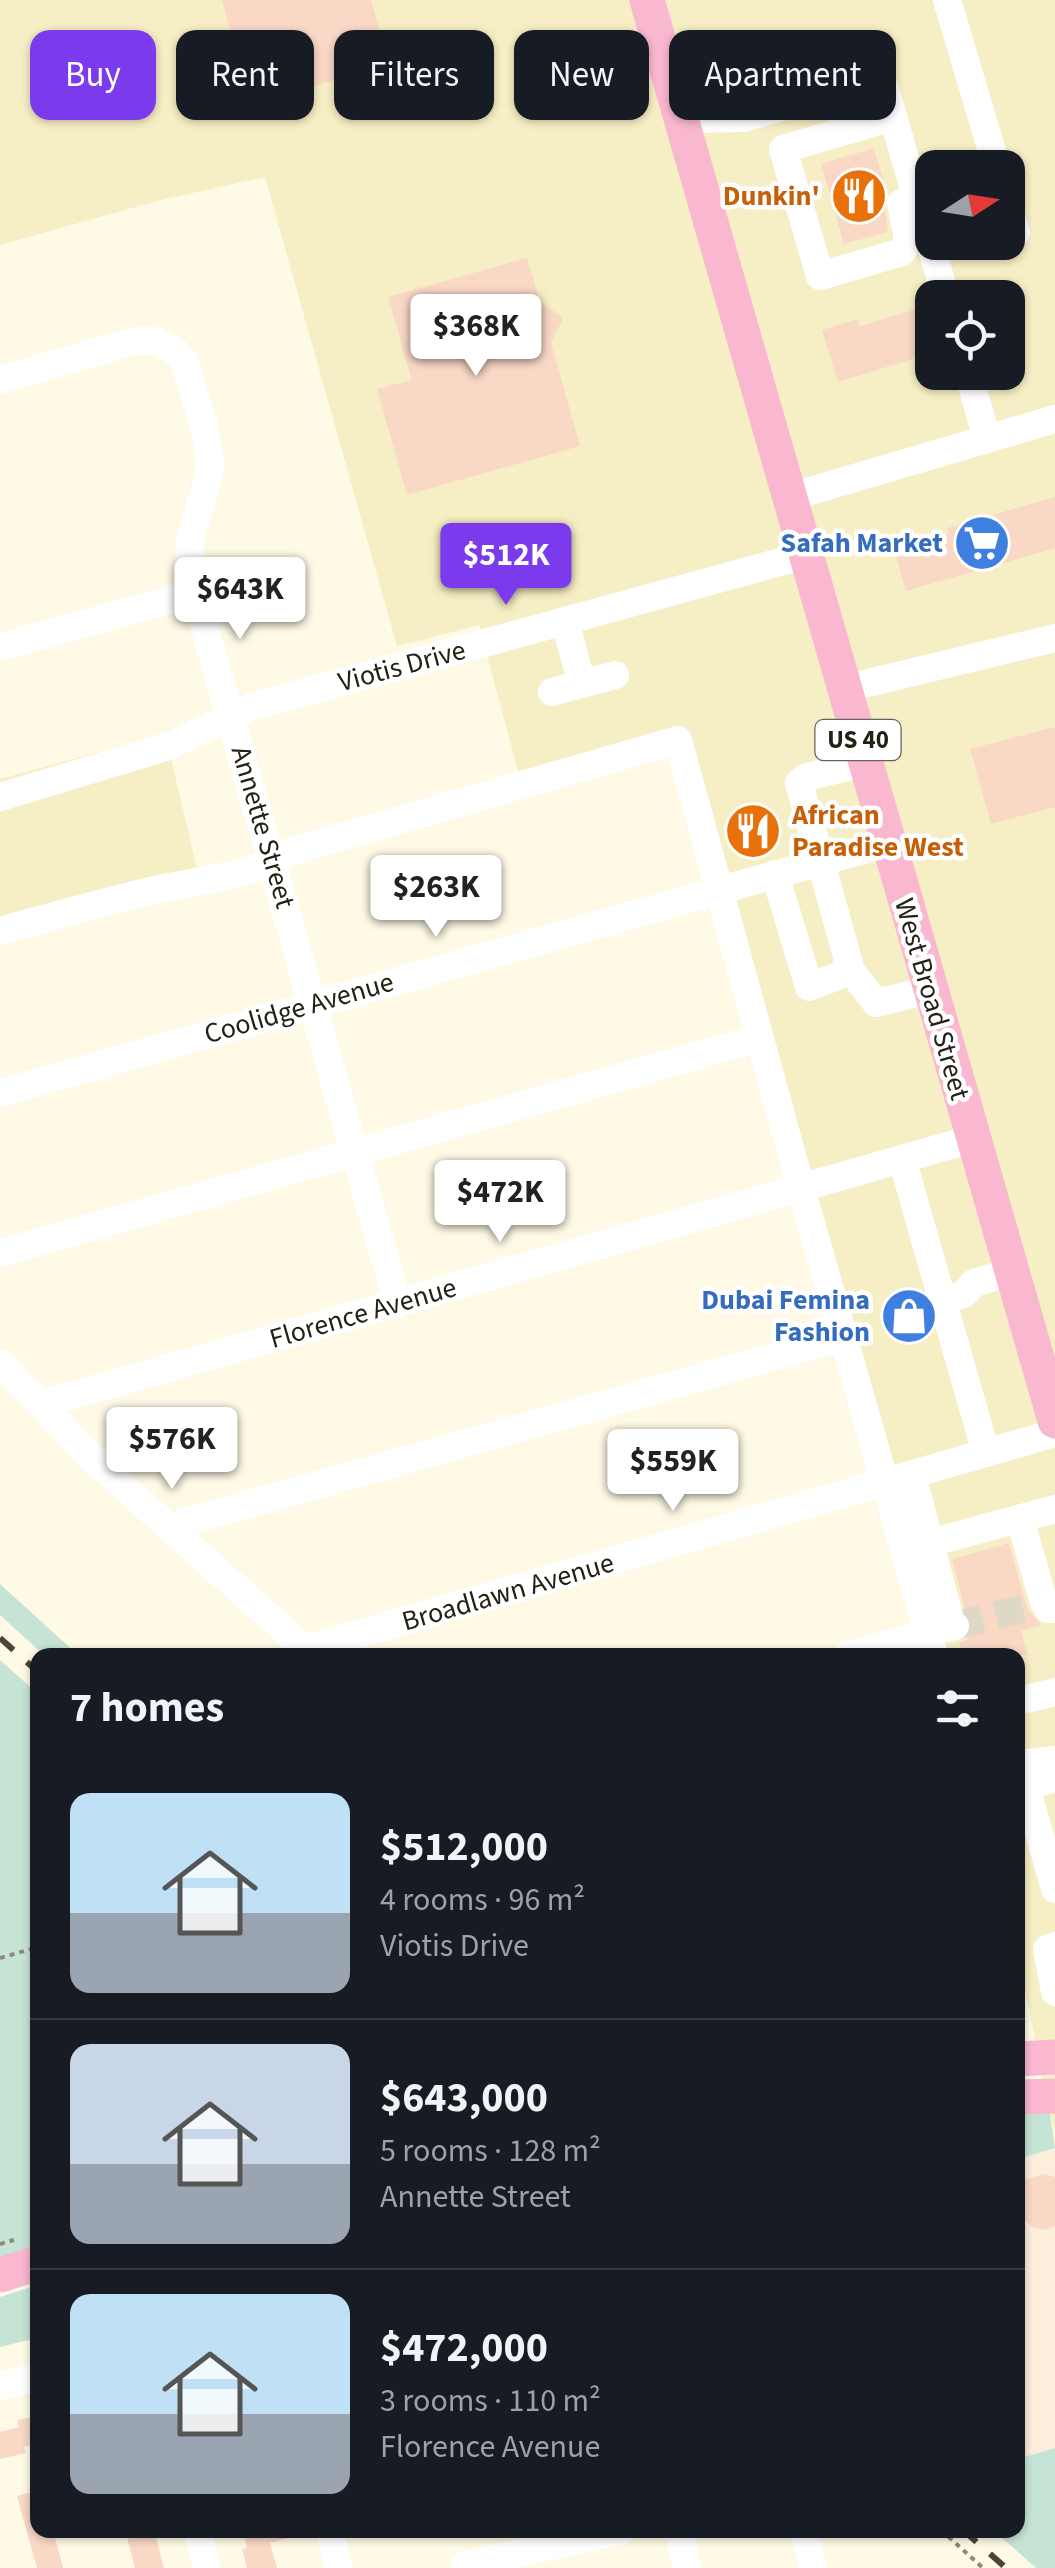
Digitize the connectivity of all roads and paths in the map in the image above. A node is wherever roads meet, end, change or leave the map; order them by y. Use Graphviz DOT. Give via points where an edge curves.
graph roads {
  1 [pos="647,0"];
  2 [pos="947,0"];
  3 [pos="669,77"];
  4 [pos="681,120"];
  5 [pos="882,120"];
  6 [pos="885,120"];
  7 [pos="885,120"];
  8 [pos="992,150"];
  9 [pos="915,202"];
  10 [pos="915,248"];
  11 [pos="902,252"];
  12 [pos="0,380"];
  13 [pos="973,390"];
  14 [pos="1055,419"];
  15 [pos="987,439"];
  16 [pos="790,496"];
  17 [pos="806,554"];
  18 [pos="195,593"];
  19 [pos="565,622"];
  20 [pos="1055,638"];
  21 [pos="0,647"];
  22 [pos="615,675"];
  23 [pos="582,684"];
  24 [pos="844,689"];
  25 [pos="552,692"];
  26 [pos="232,717"];
  27 [pos="865,763"];
  28 [pos="0,797"];
  29 [pos="888,843"];
  30 [pos="819,862"];
  31 [pos="272,863"];
  32 [pos="775,874"];
  33 [pos="718,890"];
  34 [pos="0,931"];
  35 [pos="850,971"];
  36 [pos="929,990"];
  37 [pos="312,1005"];
  38 [pos="759,1038"];
  39 [pos="0,1093"];
  40 [pos="972,1139"];
  41 [pos="354,1153"];
  42 [pos="902,1160"];
  43 [pos="801,1188"];
  44 [pos="0,1254"];
  45 [pos="1013,1281"];
  46 [pos="954,1298"];
  47 [pos="398,1304"];
  48 [pos="844,1336"];
  49 [pos="0,1363"];
  50 [pos="42,1404"];
  51 [pos="1055,1420"];
  52 [pos="1055,1433"];
  53 [pos="986,1453"];
  54 [pos="899,1478"];
  55 [pos="1055,1509"];
  56 [pos="1020,1519"];
  57 [pos="174,1532"];
  58 [pos="930,1543"];
  59 [pos="1045,1606"];
  60 [pos="942,1635"];
  61 [pos="304,1648"];
  62 [pos="323,1648"];
  63 [pos="881,1648"];
  64 [pos="1055,1760"];
  65 [pos="1025,1777"];
  66 [pos="1055,1778"];
  67 [pos="1025,1780"];
  68 [pos="1025,1796"];
  69 [pos="1055,1889"];
  70 [pos="1055,1946"];
  71 [pos="30,1949"];
  72 [pos="0,1958"];
  73 [pos="1055,1992"];
  74 [pos="1055,2057"];
  75 [pos="1025,2059"];
  76 [pos="1025,2096"];
  77 [pos="1055,2096"];
  78 [pos="30,2266"];
  79 [pos="0,2275"];
  80 [pos="30,2379"];
  81 [pos="0,2386"];
  82 [pos="199,2538"];
  83 [pos="330,2538"];
  84 [pos="680,2538"];
  85 [pos="806,2538"];
  86 [pos="950,2538"];
  87 [pos="543,2539"];
  88 [pos="465,2567"];
  89 [pos="207,2568"];
  90 [pos="339,2568"];
  91 [pos="688,2568"];
  92 [pos="813,2568"];
  93 [pos="984,2568"];
  1 -- 3 [label="main road, West Broad Street / US 40"];
  2 -- 8 [label="street"];
  4 -- 16 [label="main road, West Broad Street / US 40"];
  5 -- 11 [label="street" via="783,149 820,276"];
  6 -- 9 [label="street"];
  7 -- 11 [label="street" via="908,227"];
  10 -- 11 [label="street"];
  12 -- 18 [label="street, Annette Street" via="134,341 156,341 175,351 189,374 210,462 189,544"];
  13 -- 15 [label="street"];
  14 -- 15 [label="street"];
  15 -- 16 [label="street"];
  16 -- 17 [label="main road, West Broad Street / US 40"];
  17 -- 19 [label="street, Viotis Drive"];
  17 -- 24 [label="main road, West Broad Street / US 40"];
  18 -- 21 [label="street"];
  18 -- 26 [label="street, Annette Street"];
  19 -- 23 [label="street"];
  19 -- 26 [label="street, Viotis Drive" via="250,706"];
  20 -- 24 [label="street"];
  22 -- 23 [label="street"];
  23 -- 25 [label="street"];
  24 -- 27 [label="main road, West Broad Street / US 40"];
  26 -- 28 [label="street, Viotis Drive" via="150,752"];
  26 -- 31 [label="street, Annette Street"];
  27 -- 29 [label="main road, West Broad Street / US 40"];
  27 -- 30 [label="street" via="799,782"];
  29 -- 30 [label="street, Coolidge Avenue"];
  29 -- 36 [label="main road, West Broad Street / US 40"];
  30 -- 32 [label="street, Coolidge Avenue"];
  30 -- 35 [label="street"];
  31 -- 33 [label="street" via="292,851 678,740"];
  31 -- 34 [label="street"];
  31 -- 37 [label="street, Annette Street"];
  32 -- 33 [label="street, Coolidge Avenue"];
  32 -- 35 [label="street" via="809,987"];
  33 -- 37 [label="street, Coolidge Avenue"];
  33 -- 38 [label="street"];
  35 -- 36 [label="street" via="876,1003"];
  36 -- 40 [label="main road, West Broad Street / US 40"];
  37 -- 39 [label="street, Coolidge Avenue"];
  37 -- 41 [label="street, Annette Street"];
  38 -- 41 [label="street"];
  38 -- 43 [label="street"];
  40 -- 42 [label="street, Florence Avenue"];
  40 -- 45 [label="main road, West Broad Street / US 40"];
  41 -- 44 [label="street"];
  41 -- 47 [label="street, Annette Street"];
  42 -- 43 [label="street, Florence Avenue"];
  42 -- 46 [label="street"];
  43 -- 47 [label="street, Florence Avenue"];
  43 -- 48 [label="street"];
  45 -- 46 [label="street" via="974,1283"];
  45 -- 51 [label="main road, West Broad Street / US 40"];
  46 -- 53 [label="street"];
  47 -- 50 [label="street, Florence Avenue"];
  48 -- 54 [label="street"];
  48 -- 57 [label="street" via="185,1522"];
  49 -- 50 [label="street"];
  50 -- 57 [label="street"];
  52 -- 53 [label="street, Broadlawn Avenue"];
  53 -- 54 [label="street, Broadlawn Avenue"];
  54 -- 58 [label="street"];
  54 -- 60 [label="street"];
  54 -- 62 [label="street, Broadlawn Avenue"];
  55 -- 56 [label="street"];
  56 -- 58 [label="street"];
  56 -- 59 [label="street"];
  57 -- 61 [label="street"];
  58 -- 60 [label="street"];
  60 -- 63 [label="street"];
  64 -- 65 [label="street"];
  66 -- 67 [label="street"];
  68 -- 69 [label="street"];
  70 -- 73 [label="street" via="1047,1949"];
  71 -- 72 [label="path"];
  74 -- 75 [label="main road"];
  76 -- 77 [label="main road"];
  78 -- 79 [label="main road"];
  80 -- 81 [label="street"];
  82 -- 89 [label="street"];
  83 -- 90 [label="street"];
  84 -- 91 [label="street"];
  85 -- 92 [label="street"];
  86 -- 93 [label="path"];
  87 -- 88 [label="street"];
}
